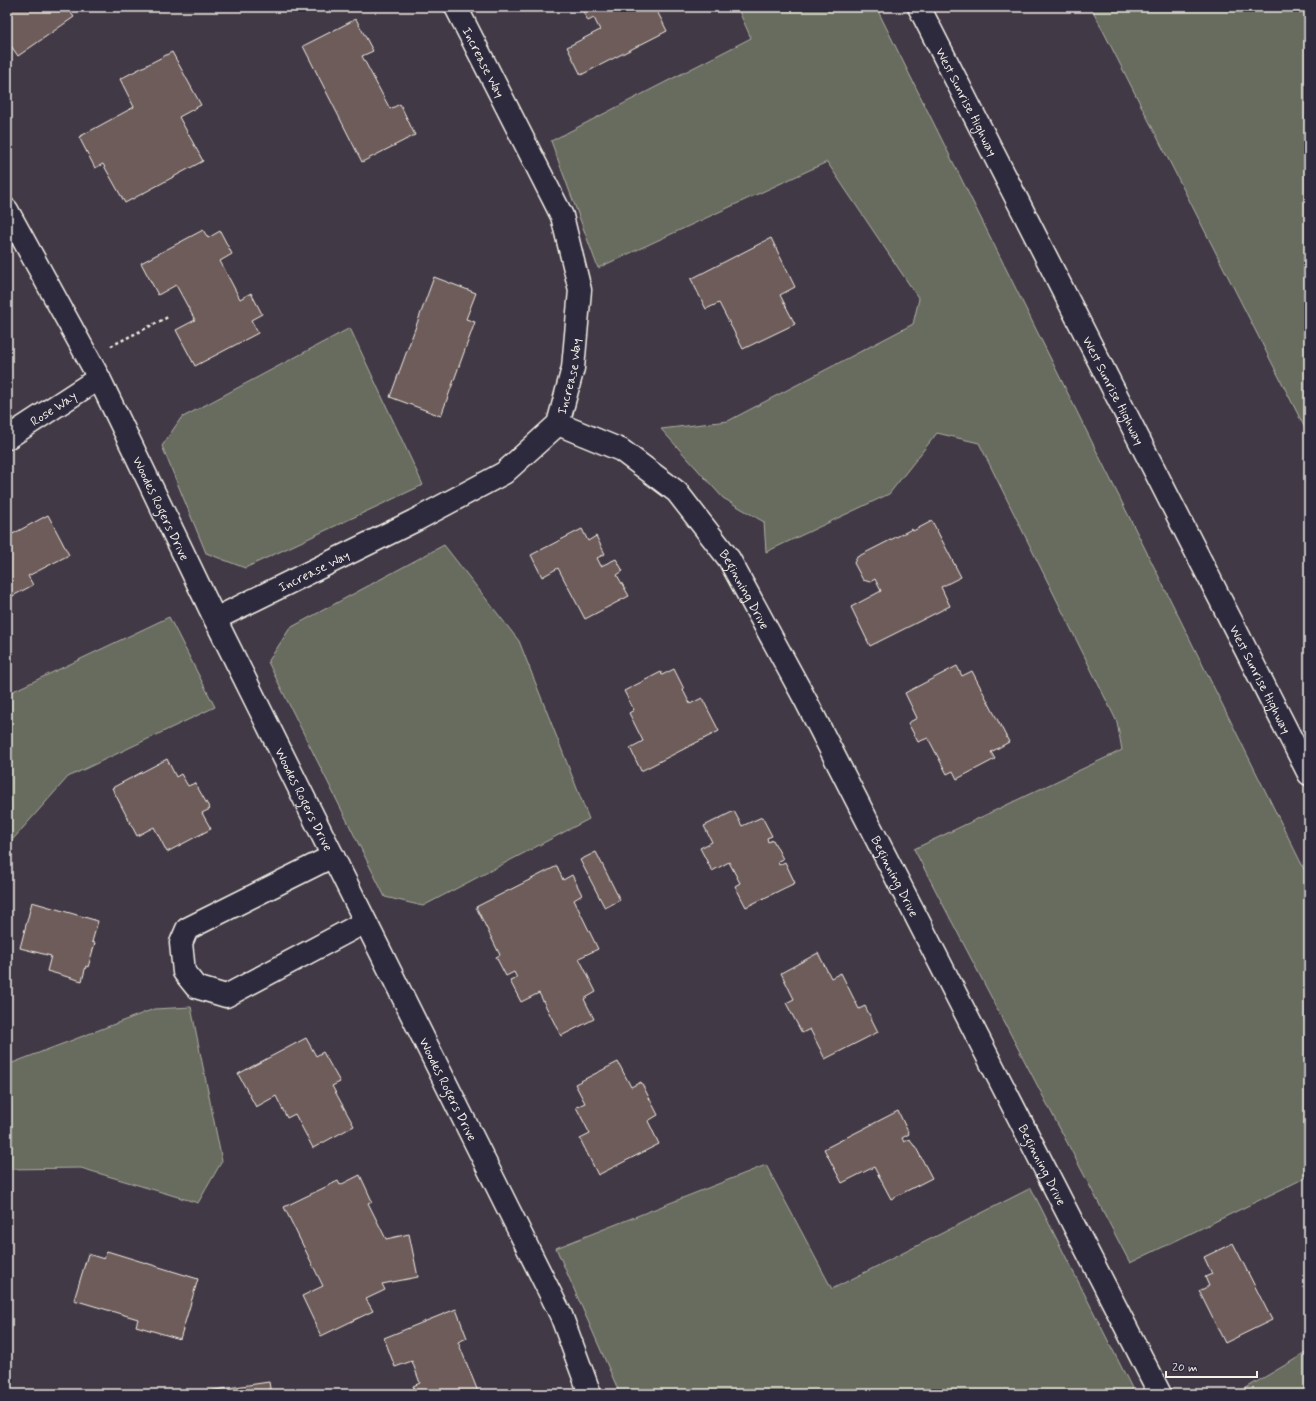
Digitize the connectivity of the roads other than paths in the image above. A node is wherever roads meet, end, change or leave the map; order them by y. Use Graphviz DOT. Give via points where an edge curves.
graph roads {
  1 [pos="456,7"];
  2 [pos="919,7"];
  3 [pos="7,210"];
  4 [pos="99,378"];
  5 [pos="558,424"];
  6 [pos="7,438"];
  7 [pos="215,619"];
  8 [pos="1309,774"];
  9 [pos="333,856"];
  10 [pos="365,922"];
  11 [pos="590,1394"];
  12 [pos="1160,1394"];
  1 -- 5 [label="street, Increase Way" via="562,216 580,290 573,368"];
  2 -- 8 [label="street, West Sunrise Highway"];
  3 -- 4 [label="street, Woodes Rogers Drive"];
  4 -- 6 [label="street, Rose Way"];
  4 -- 7 [label="street, Woodes Rogers Drive"];
  5 -- 7 [label="street, Increase Way" via="504,474"];
  5 -- 12 [label="street, Beginning Drive" via="621,450 677,492 729,559 806,701"];
  7 -- 9 [label="street, Woodes Rogers Drive"];
  9 -- 10 [label="street, Woodes Rogers Drive"];
  9 -- 10 [label="street" via="187,929 181,943 184,972 196,987 226,996"];
  10 -- 11 [label="street, Woodes Rogers Drive" via="561,1316"];
}
